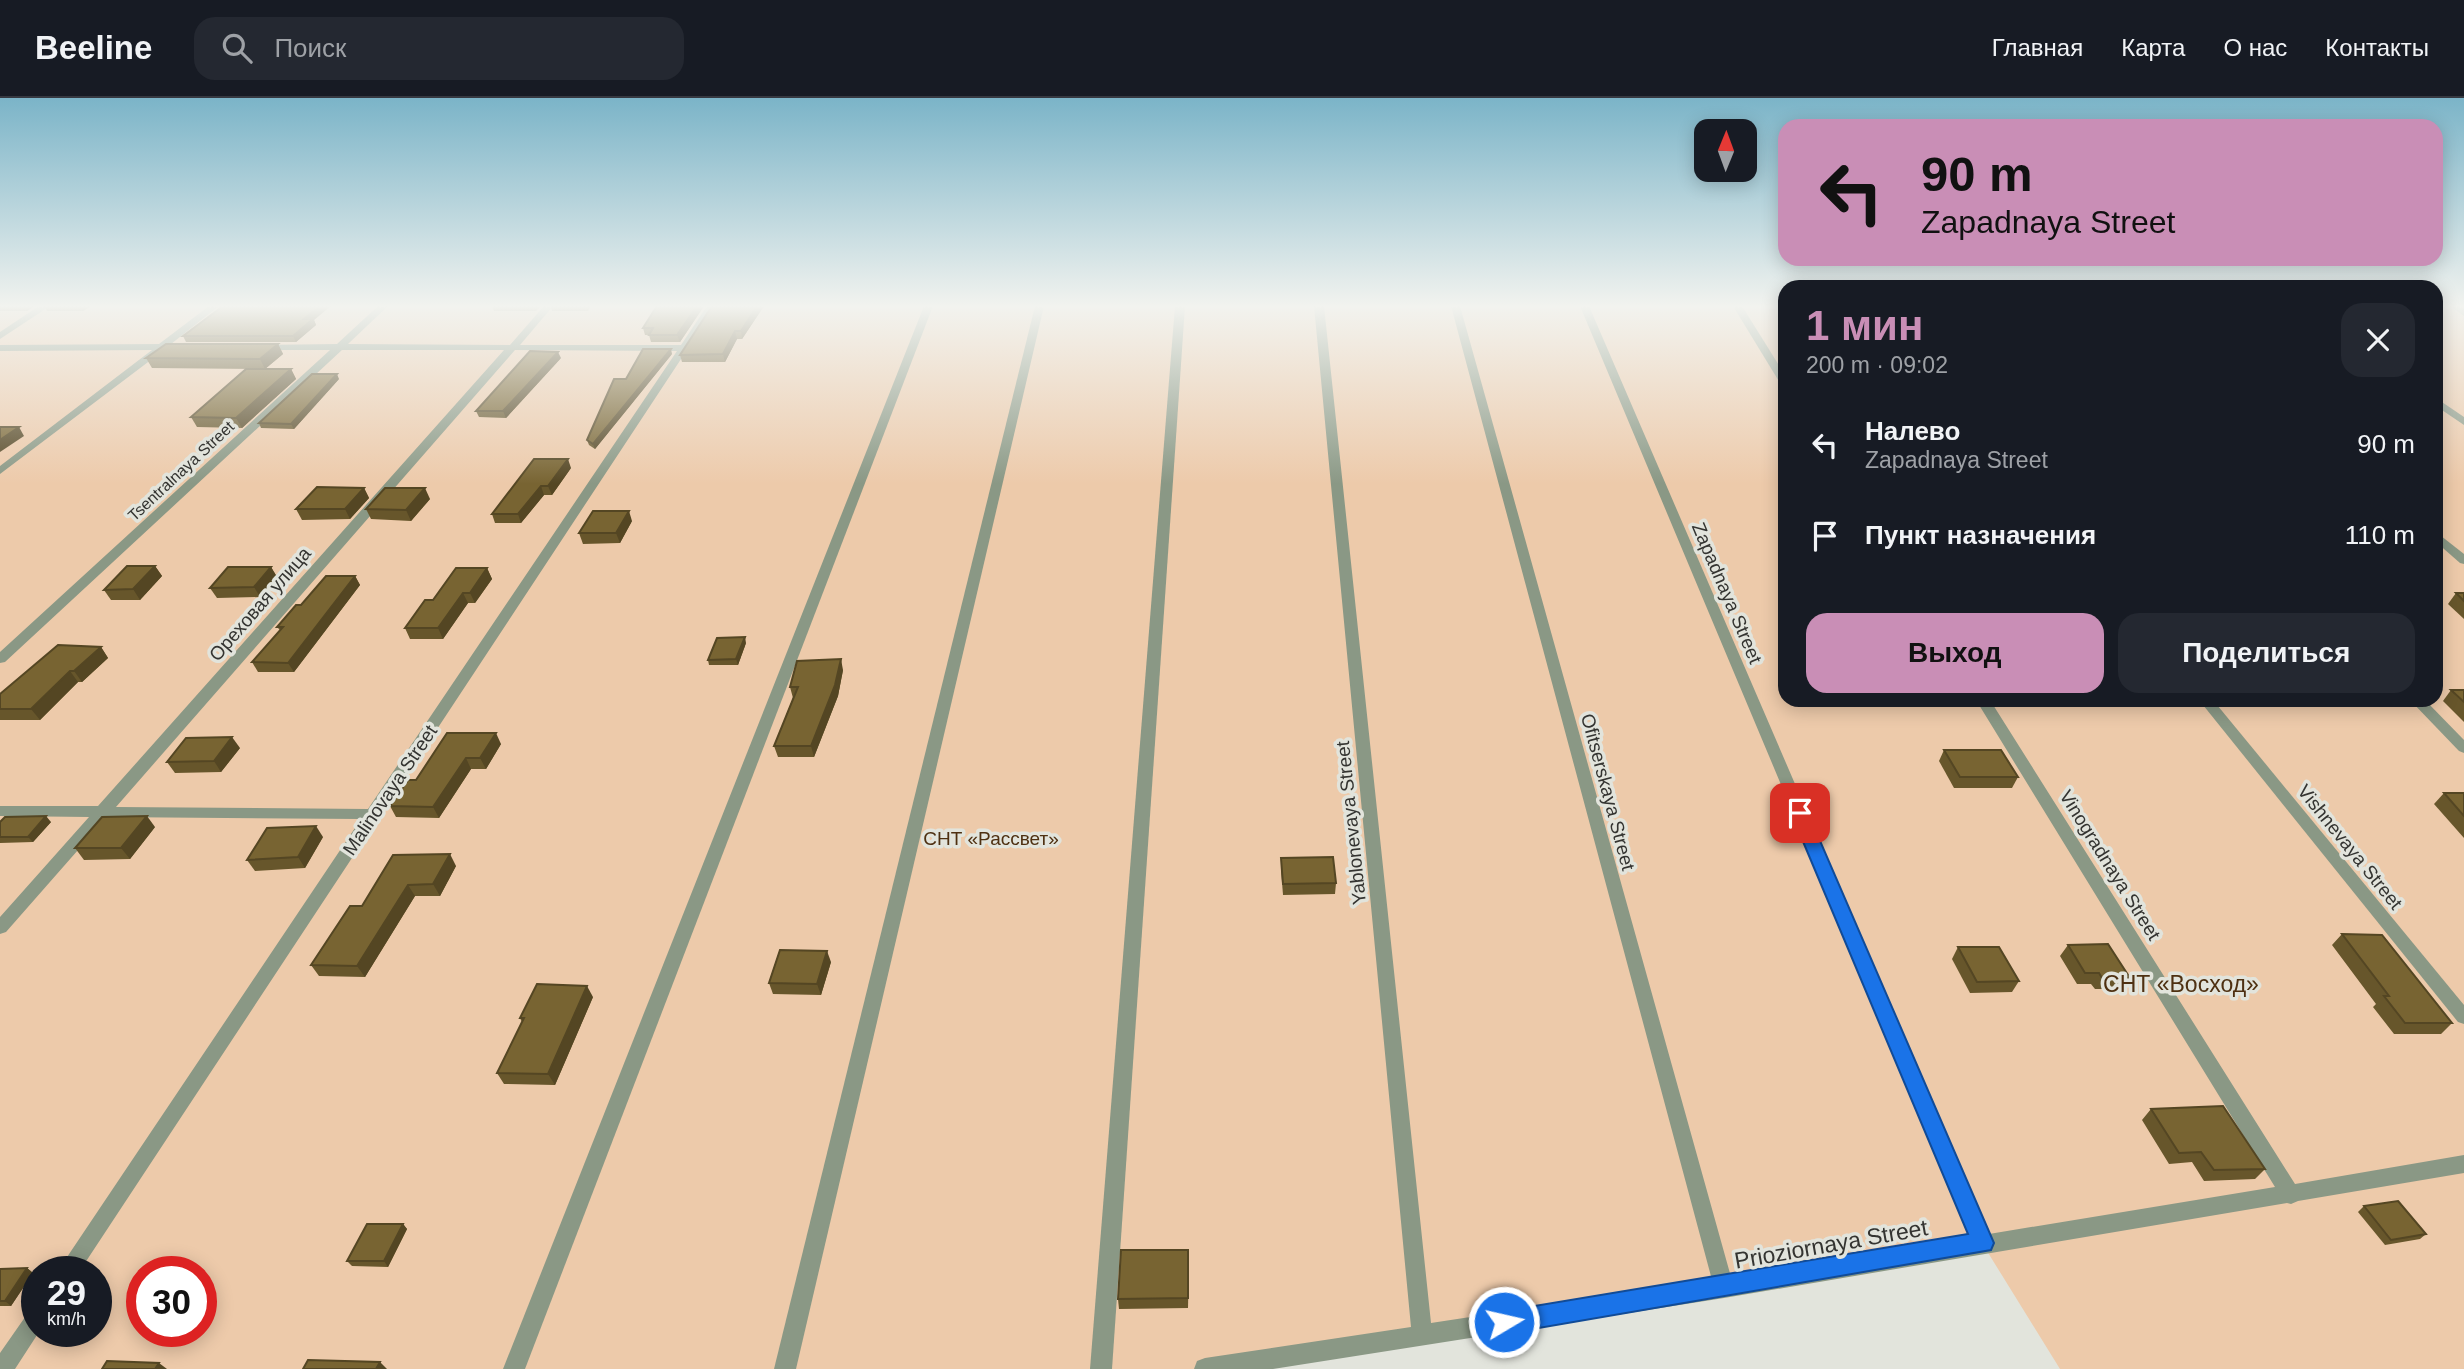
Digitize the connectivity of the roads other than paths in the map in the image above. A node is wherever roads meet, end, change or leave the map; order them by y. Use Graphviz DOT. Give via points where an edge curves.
graph roads {
  1 [pos="137,365"];
  2 [pos="321,365"];
  3 [pos="497,365"];
  4 [pos="673,365"];
  5 [pos="906,365"];
  6 [pos="1026,365"];
  7 [pos="1176,365"];
  8 [pos="1325,365"];
  9 [pos="1471,365"];
  10 [pos="1609,365"];
  11 [pos="2443,406"];
  12 [pos="2464,422"];
  13 [pos="0,471"];
  14 [pos="2443,542"];
  15 [pos="2464,560"];
  16 [pos="0,659"];
  17 [pos="1987,707"];
  18 [pos="2212,707"];
  19 [pos="2424,707"];
  20 [pos="2464,748"];
  21 [pos="0,811"];
  22 [pos="103,812"];
  23 [pos="375,814"];
  24 [pos="0,928"];
  25 [pos="2464,1017"];
  26 [pos="2464,1164"];
  27 [pos="2291,1195"];
  28 [pos="1983,1243"];
  29 [pos="77,1256"];
  30 [pos="1724,1288"];
  31 [pos="1422,1335"];
  32 [pos="21,1341"];
  33 [pos="2,1369"];
  34 [pos="514,1369"];
  35 [pos="785,1369"];
  36 [pos="1101,1369"];
  37 [pos="1205,1369"];
  1 -- 13 [label="street"];
  2 -- 16 [label="street, Tsentralnaya Street"];
  3 -- 22 [label="street, Ореховая улица"];
  4 -- 23 [label="street, Malinovaya Street"];
  5 -- 34 [label="street"];
  6 -- 35 [label="street"];
  7 -- 36 [label="street"];
  8 -- 31 [label="street, Yablonevaya Street"];
  9 -- 30 [label="street, Ofitserskaya Street"];
  10 -- 28 [label="street, Zapadnaya Street"];
  11 -- 12 [label="street"];
  14 -- 15 [label="street"];
  17 -- 27 [label="street, Vinogradnaya Street"];
  18 -- 25 [label="street, Vishnevaya Street"];
  19 -- 20 [label="street"];
  21 -- 22 [label="street"];
  22 -- 23 [label="street"];
  22 -- 24 [label="street, Ореховая улица"];
  23 -- 29 [label="street, Malinovaya Street"];
  26 -- 27 [label="street, Prioziornaya Street"];
  27 -- 28 [label="street, Prioziornaya Street"];
  28 -- 30 [label="street, Prioziornaya Street"];
  30 -- 31 [label="street, Prioziornaya Street"];
  31 -- 37 [label="street, Prioziornaya Street"];
  32 -- 33 [label="street"];
}
